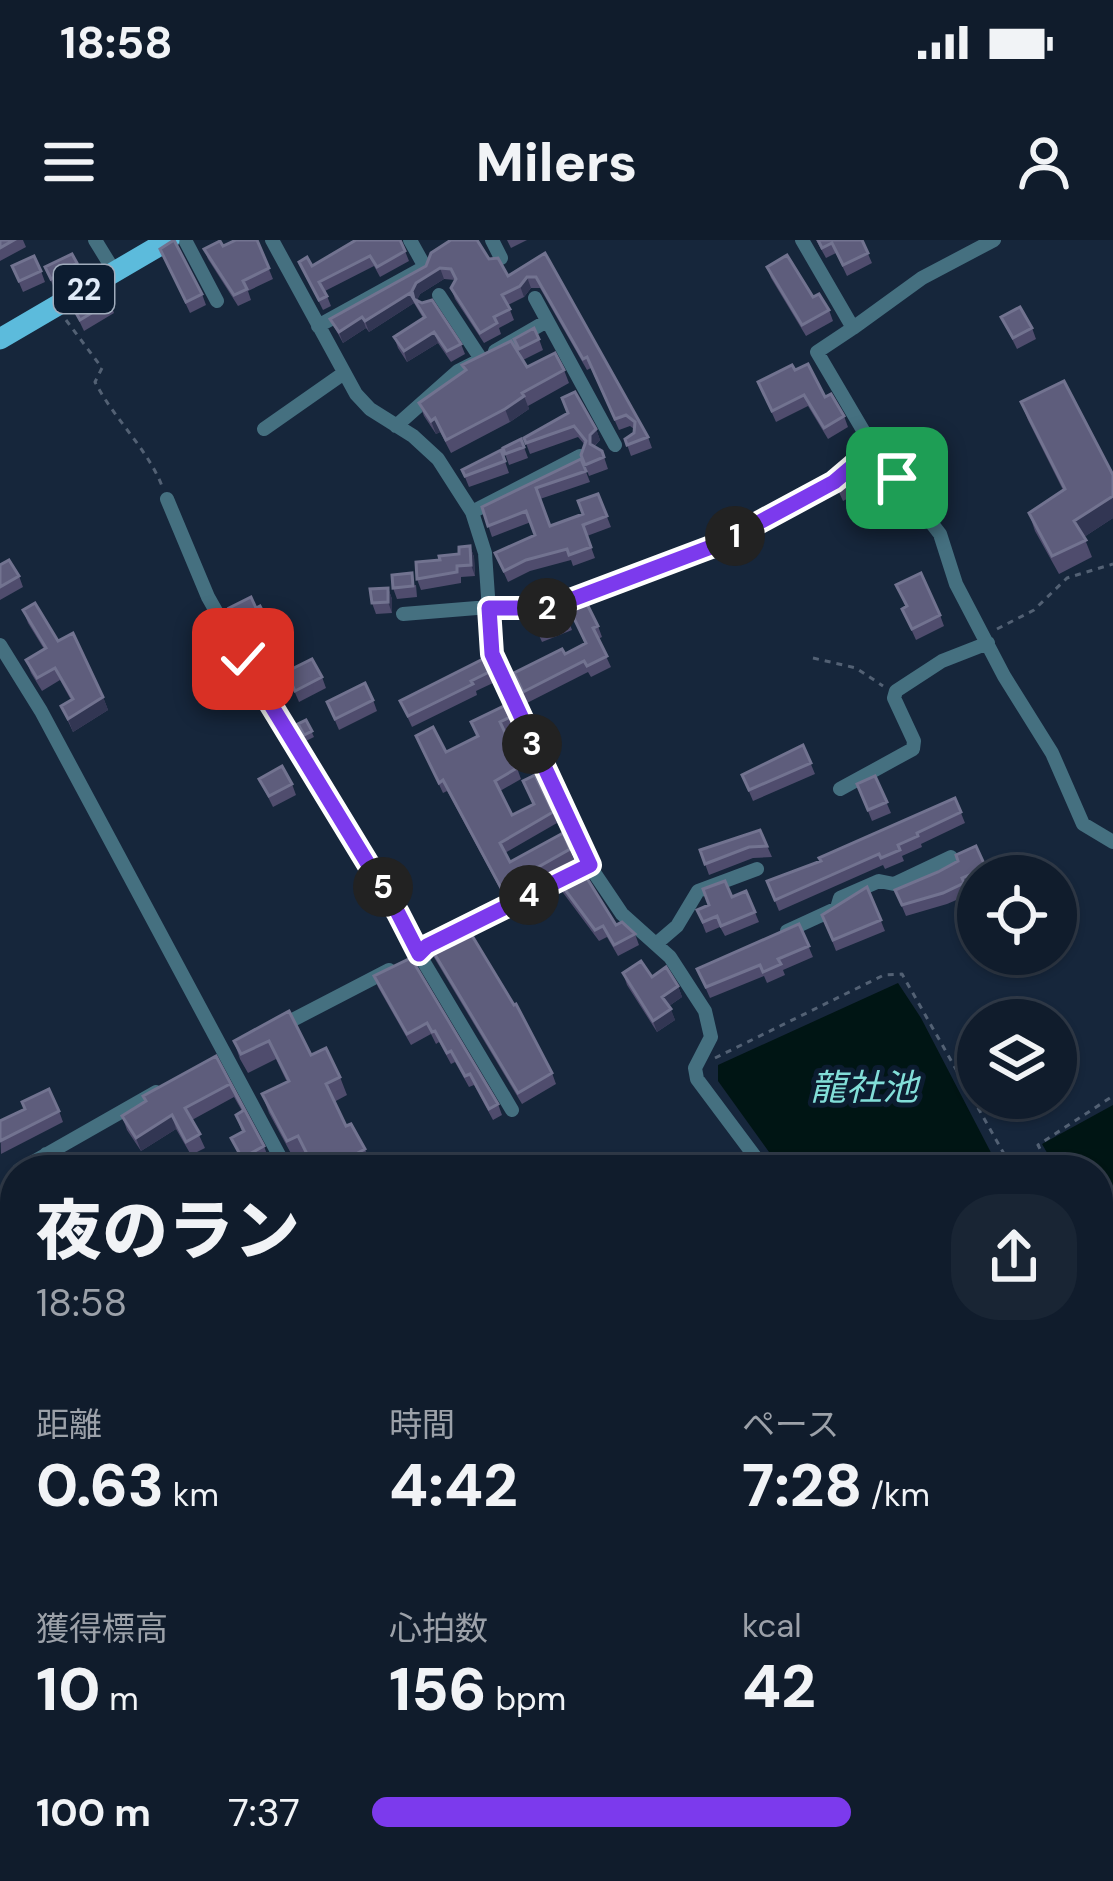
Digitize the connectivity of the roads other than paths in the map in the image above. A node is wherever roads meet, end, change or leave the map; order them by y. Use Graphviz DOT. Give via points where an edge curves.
graph roads {
  1 [pos="95,240"];
  2 [pos="169,240"];
  3 [pos="185,240"];
  4 [pos="272,240"];
  5 [pos="492,240"];
  6 [pos="802,240"];
  7 [pos="994,240"];
  8 [pos="404,241"];
  9 [pos="501,258"];
  10 [pos="114,272"];
  11 [pos="438,296"];
  12 [pos="535,298"];
  13 [pos="218,301"];
  14 [pos="548,321"];
  15 [pos="318,326"];
  16 [pos="853,328"];
  17 [pos="0,340"];
  18 [pos="481,358"];
  19 [pos="344,373"];
  20 [pos="396,426"];
  21 [pos="264,429"];
  22 [pos="616,444"];
  23 [pos="874,448"];
  24 [pos="580,456"];
  25 [pos="470,467"];
  26 [pos="452,476"];
  27 [pos="167,499"];
  28 [pos="472,512"];
  29 [pos="489,608"];
  30 [pos="403,614"];
  31 [pos="986,639"];
  32 [pos="0,646"];
  33 [pos="841,789"];
  34 [pos="1113,842"];
  35 [pos="951,857"];
  36 [pos="757,869"];
  37 [pos="771,938"];
  38 [pos="656,944"];
  39 [pos="419,954"];
  40 [pos="705,967"];
  41 [pos="683,976"];
  42 [pos="265,1033"];
  43 [pos="246,1043"];
  44 [pos="227,1052"];
  45 [pos="207,1064"];
  46 [pos="167,1086"];
  47 [pos="512,1110"];
  48 [pos="46,1154"];
  49 [pos="279,1155"];
  50 [pos="754,1155"];
  1 -- 10 [label="street"];
  2 -- 10 [label="main road, 22"];
  3 -- 13 [label="street"];
  4 -- 15 [label="street"];
  5 -- 9 [label="street"];
  6 -- 16 [label="street"];
  7 -- 16 [label="street"];
  8 -- 15 [label="street" via="425,267"];
  10 -- 17 [label="main road, 22"];
  11 -- 18 [label="street"];
  12 -- 14 [label="street"];
  14 -- 18 [label="street"];
  14 -- 22 [label="street"];
  15 -- 19 [label="street"];
  16 -- 23 [label="street" via="817,352"];
  18 -- 20 [label="street"];
  19 -- 20 [label="street" via="370,409"];
  19 -- 21 [label="street"];
  20 -- 26 [label="street"];
  23 -- 29 [label="street" via="834,482 719,544 549,608"];
  23 -- 31 [label="street" via="940,534"];
  24 -- 28 [label="street"];
  25 -- 26 [label="street"];
  26 -- 28 [label="street"];
  27 -- 39 [label="street" via="208,597"];
  28 -- 29 [label="street"];
  29 -- 30 [label="street"];
  29 -- 38 [label="street" via="492,654 590,865 622,914"];
  31 -- 33 [label="street" via="894,694 914,749"];
  31 -- 34 [label="street" via="1083,824"];
  32 -- 44 [label="street"];
  35 -- 37 [label="street" via="840,898 837,908"];
  36 -- 38 [label="street" via="698,891"];
  38 -- 41 [label="street"];
  39 -- 42 [label="street"];
  39 -- 47 [label="street"];
  40 -- 41 [label="street"];
  41 -- 50 [label="street" via="711,1037 697,1079"];
  43 -- 44 [label="street"];
  44 -- 45 [label="street"];
  44 -- 49 [label="street"];
  46 -- 48 [label="street"];
}
